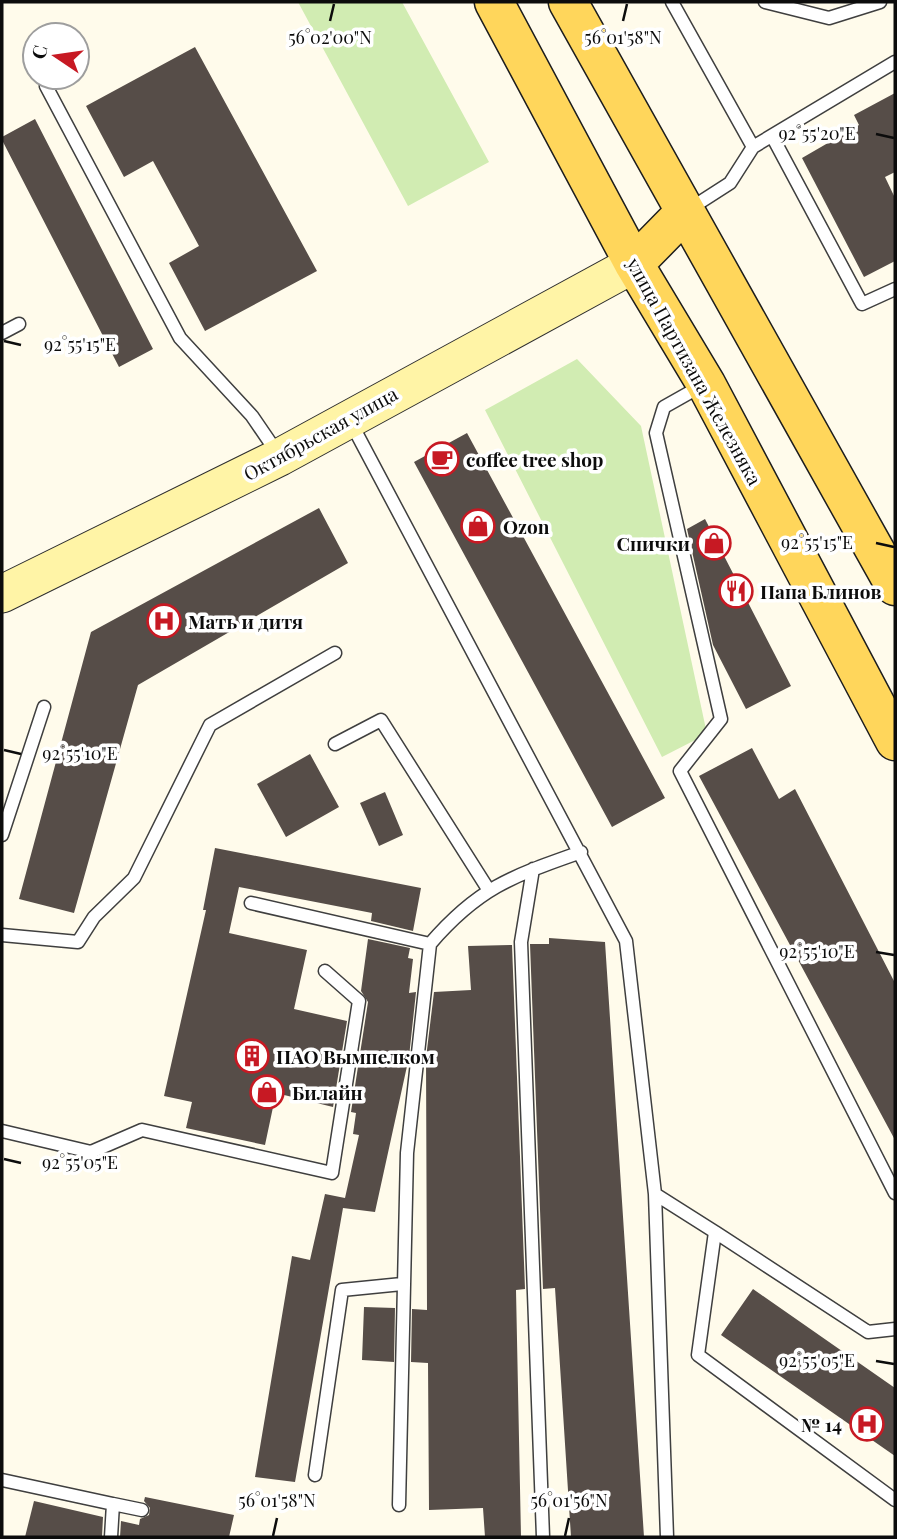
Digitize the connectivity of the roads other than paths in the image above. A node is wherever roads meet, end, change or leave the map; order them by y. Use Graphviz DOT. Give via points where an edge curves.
graph roads {
  1 [pos="494,2"];
  2 [pos="568,2"];
  3 [pos="672,2"];
  4 [pos="765,2"];
  5 [pos="880,2"];
  6 [pos="895,62"];
  7 [pos="49,91"];
  8 [pos="772,136"];
  9 [pos="753,147"];
  10 [pos="685,212"];
  11 [pos="634,264"];
  12 [pos="895,289"];
  13 [pos="19,324"];
  14 [pos="2,333"];
  15 [pos="706,384"];
  16 [pos="348,418"];
  17 [pos="280,457"];
  18 [pos="895,586"];
  19 [pos="2,594"];
  20 [pos="335,653"];
  21 [pos="44,707"];
  22 [pos="895,741"];
  23 [pos="335,744"];
  24 [pos="2,835"];
  25 [pos="581,852"];
  26 [pos="533,869"];
  27 [pos="488,889"];
  28 [pos="251,903"];
  29 [pos="2,935"];
  30 [pos="430,944"];
  31 [pos="325,971"];
  32 [pos="2,1131"];
  33 [pos="895,1193"];
  34 [pos="655,1194"];
  35 [pos="715,1232"];
  36 [pos="402,1284"];
  37 [pos="895,1329"];
  38 [pos="315,1475"];
  39 [pos="2,1480"];
  40 [pos="895,1500"];
  41 [pos="113,1504"];
  42 [pos="399,1505"];
  43 [pos="142,1510"];
  44 [pos="111,1537"];
  45 [pos="543,1537"];
  46 [pos="667,1537"];
  1 -- 11 [label="main road, улица Партизана Железняка"];
  2 -- 10 [label="main road"];
  3 -- 9 [label="lane"];
  4 -- 5 [label="lane" via="829,18"];
  6 -- 8 [label="lane"];
  7 -- 17 [label="lane" via="180,338 252,416"];
  8 -- 9 [label="lane"];
  8 -- 12 [label="lane" via="862,304"];
  9 -- 10 [label="lane" via="730,183"];
  10 -- 11 [label="main road"];
  10 -- 18 [label="main road"];
  11 -- 15 [label="main road, улица Партизана Железняка"];
  11 -- 16 [label="main road, Октябрьская улица"];
  13 -- 14 [label="lane"];
  15 -- 22 [label="main road, улица Партизана Железняка"];
  15 -- 33 [label="lane" via="664,407 656,433 721,719 680,771"];
  16 -- 17 [label="main road, Октябрьская улица"];
  16 -- 25 [label="lane"];
  17 -- 19 [label="main road, Октябрьская улица"];
  20 -- 29 [label="lane" via="210,724 134,878 94,917 78,942"];
  21 -- 24 [label="lane"];
  23 -- 27 [label="lane" via="381,720"];
  25 -- 26 [label="lane"];
  25 -- 34 [label="lane" via="626,941"];
  26 -- 27 [label="lane"];
  26 -- 45 [label="lane" via="521,942"];
  27 -- 30 [label="lane" via="457,912"];
  28 -- 30 [label="lane"];
  30 -- 36 [label="lane" via="407,1153"];
  31 -- 32 [label="lane" via="359,1001 332,1174 142,1130 90,1152"];
  34 -- 35 [label="lane"];
  34 -- 46 [label="lane"];
  35 -- 37 [label="lane" via="868,1332"];
  35 -- 40 [label="lane" via="698,1355"];
  36 -- 38 [label="lane" via="342,1290"];
  36 -- 42 [label="lane"];
  39 -- 41 [label="lane"];
  41 -- 43 [label="lane"];
  41 -- 44 [label="lane"];
}
